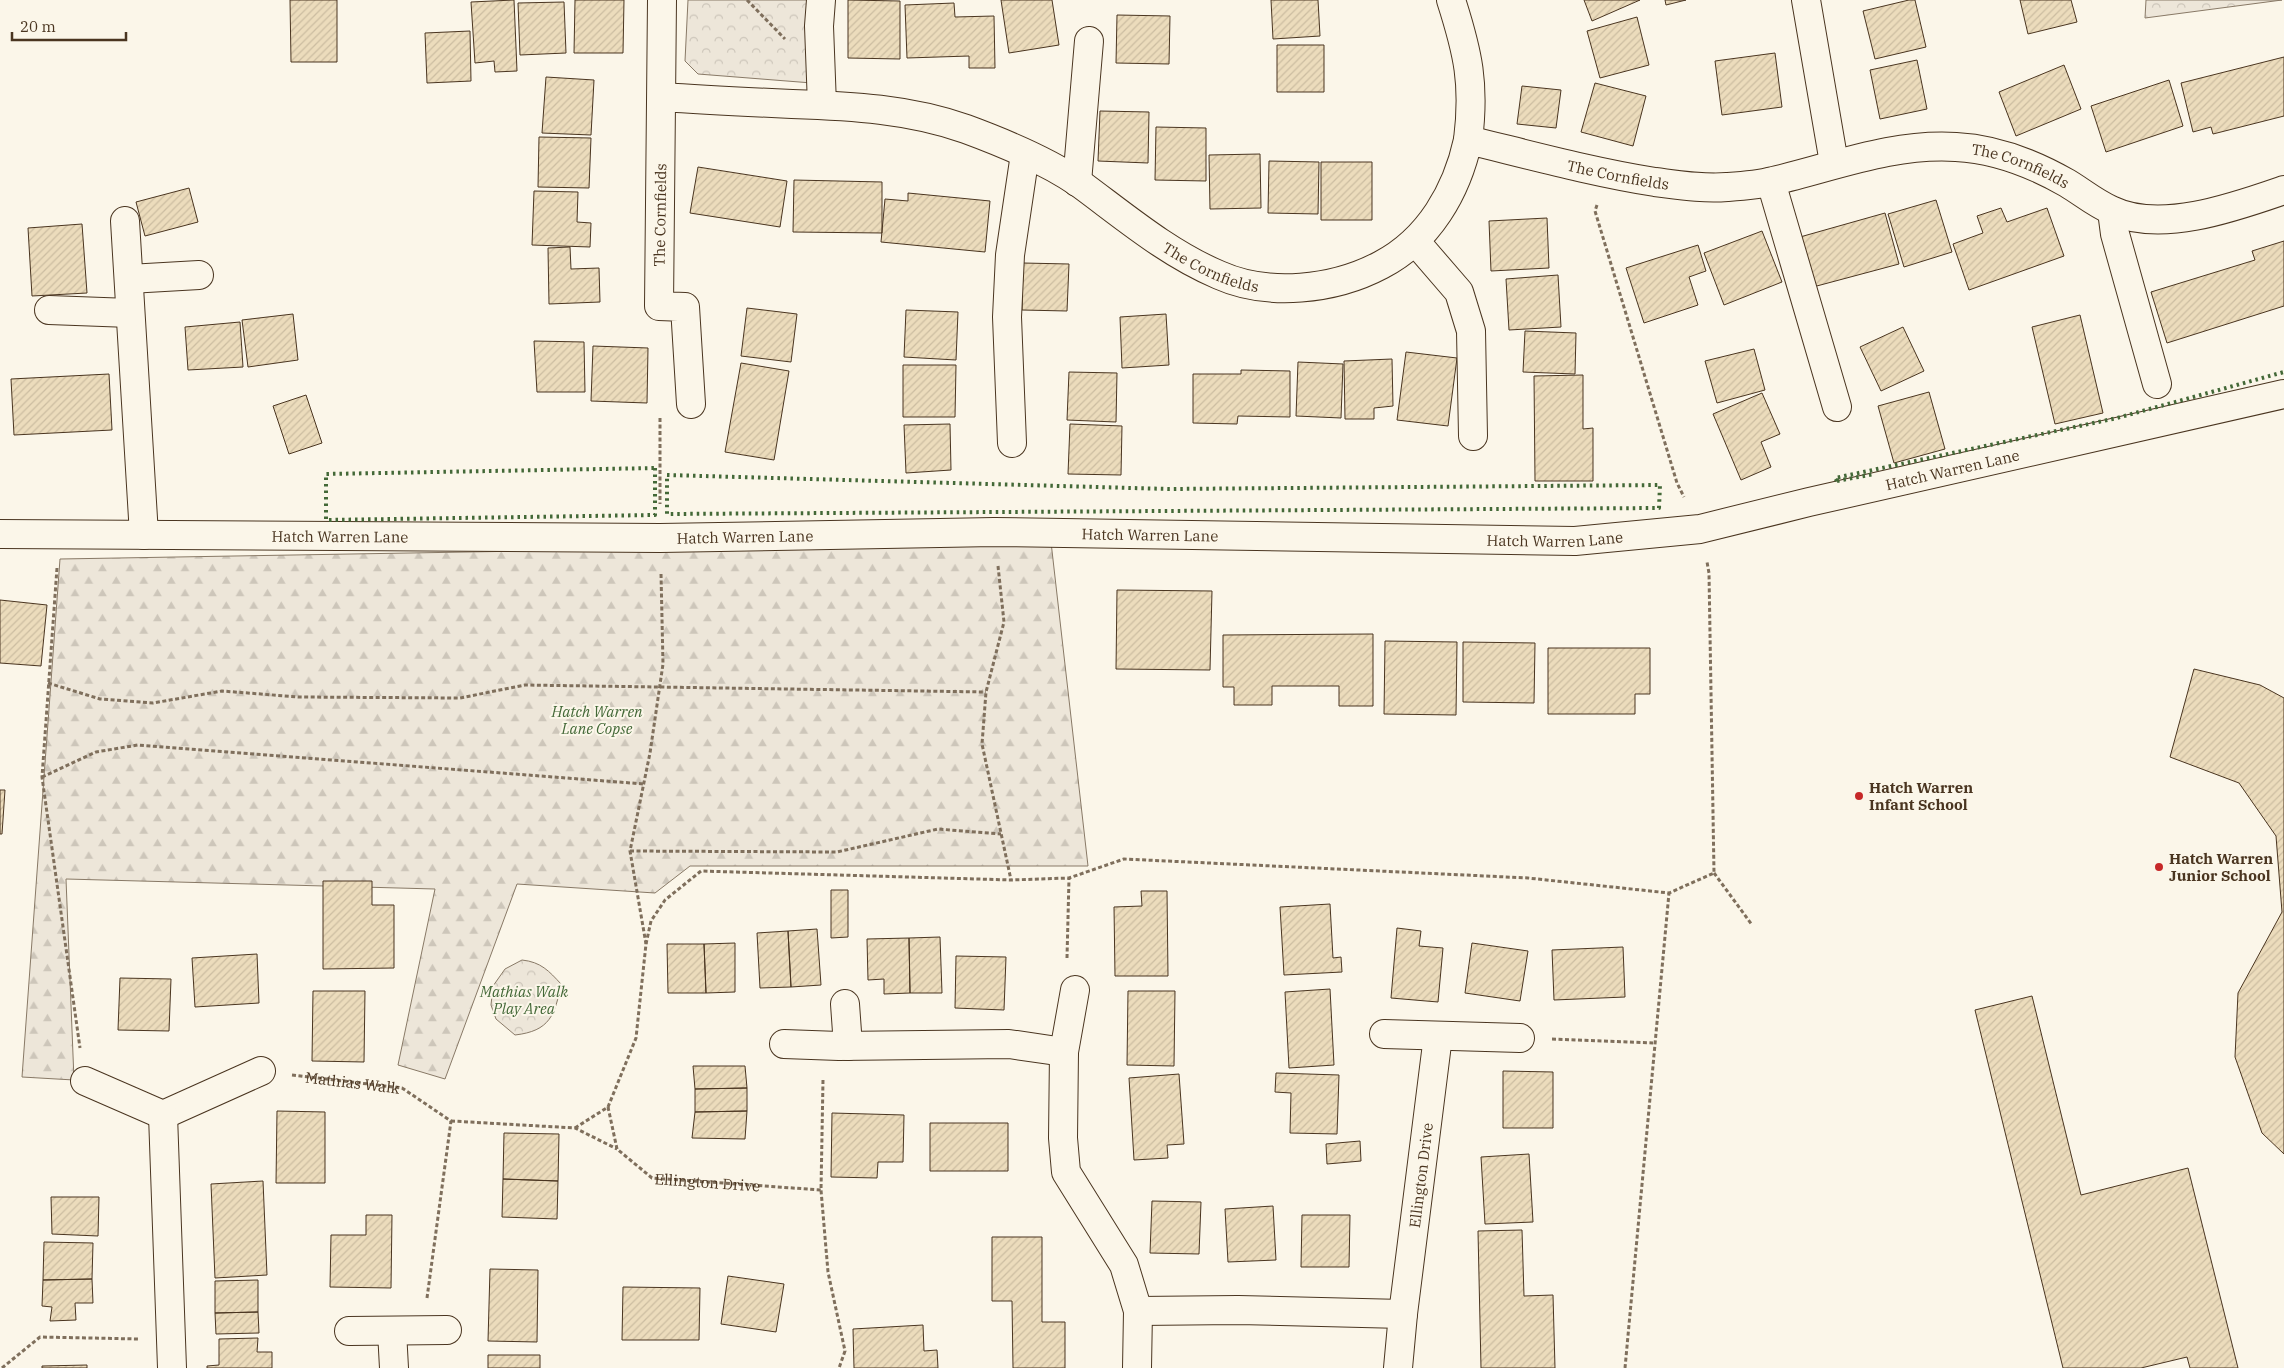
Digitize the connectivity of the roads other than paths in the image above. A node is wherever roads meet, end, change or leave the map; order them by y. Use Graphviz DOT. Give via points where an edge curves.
graph roads {
  1 [pos="662,0"];
  2 [pos="821,0"];
  3 [pos="1451,0"];
  4 [pos="1806,0"];
  5 [pos="1089,41"];
  6 [pos="662,98"];
  7 [pos="822,105"];
  8 [pos="1468,140"];
  9 [pos="1025,154"];
  10 [pos="1834,164"];
  11 [pos="1077,182"];
  12 [pos="1771,182"];
  13 [pos="2284,190"];
  14 [pos="2112,211"];
  15 [pos="125,221"];
  16 [pos="1415,241"];
  17 [pos="200,275"];
  18 [pos="128,279"];
  19 [pos="49,310"];
  20 [pos="130,313"];
  21 [pos="2157,384"];
  22 [pos="2284,394"];
  23 [pos="691,404"];
  24 [pos="1837,407"];
  25 [pos="1473,436"];
  26 [pos="1012,443"];
  27 [pos="0,534"];
  28 [pos="144,535"];
  29 [pos="1075,990"];
  30 [pos="845,1004"];
  31 [pos="1384,1034"];
  32 [pos="1438,1036"];
  33 [pos="1520,1038"];
  34 [pos="784,1044"];
  35 [pos="848,1046"];
  36 [pos="1064,1052"];
  37 [pos="261,1071"];
  38 [pos="85,1081"];
  39 [pos="163,1115"];
  40 [pos="1138,1311"];
  41 [pos="1403,1314"];
  42 [pos="434,1330"];
  43 [pos="349,1331"];
  44 [pos="392,1331"];
  45 [pos="172,1368"];
  46 [pos="394,1368"];
  47 [pos="1136,1368"];
  48 [pos="1398,1368"];
  1 -- 6 [label="street, The Cornfields"];
  2 -- 7 [label="street"];
  3 -- 8 [label="street, The Cornfields" via="1470,66 1472,95"];
  4 -- 10 [label="street"];
  5 -- 11 [label="street"];
  6 -- 7 [label="street, The Cornfields"];
  6 -- 23 [label="street, The Cornfields" via="659,306 685,307"];
  7 -- 9 [label="street, The Cornfields" via="873,108 921,117 964,128"];
  8 -- 12 [label="street, The Cornfields" via="1608,174 1693,187"];
  8 -- 16 [label="street, The Cornfields" via="1462,167 1442,208"];
  9 -- 11 [label="street, The Cornfields"];
  9 -- 26 [label="street" via="1010,255 1007,317"];
  10 -- 12 [label="street, The Cornfields"];
  10 -- 14 [label="street, The Cornfields" via="1903,148 1973,148 2027,162"];
  11 -- 16 [label="street, The Cornfields" via="1150,236 1194,262 1219,276 1260,286 1308,287 1352,278 1395,258"];
  12 -- 24 [label="street"];
  13 -- 14 [label="street, The Cornfields" via="2188,216 2157,220"];
  14 -- 21 [label="street" via="2115,234"];
  15 -- 18 [label="street"];
  16 -- 25 [label="street" via="1459,292 1471,331"];
  17 -- 18 [label="street"];
  18 -- 20 [label="street"];
  19 -- 20 [label="street"];
  20 -- 28 [label="street"];
  22 -- 28 [label="street, Hatch Warren Lane" via="1700,529 1576,541 994,532 660,538"];
  27 -- 28 [label="street, Hatch Warren Lane"];
  29 -- 36 [label="street"];
  30 -- 35 [label="street"];
  31 -- 32 [label="street"];
  32 -- 33 [label="street"];
  32 -- 41 [label="street, Ellington Drive"];
  34 -- 35 [label="street"];
  35 -- 36 [label="street" via="1009,1044"];
  36 -- 40 [label="street" via="1066,1172 1124,1265"];
  37 -- 39 [label="street"];
  38 -- 39 [label="street"];
  39 -- 45 [label="street"];
  40 -- 41 [label="street"];
  40 -- 47 [label="street"];
  41 -- 48 [label="street, Ellington Drive"];
  42 -- 44 [label="street"];
  43 -- 44 [label="street"];
  44 -- 46 [label="street"];
}
